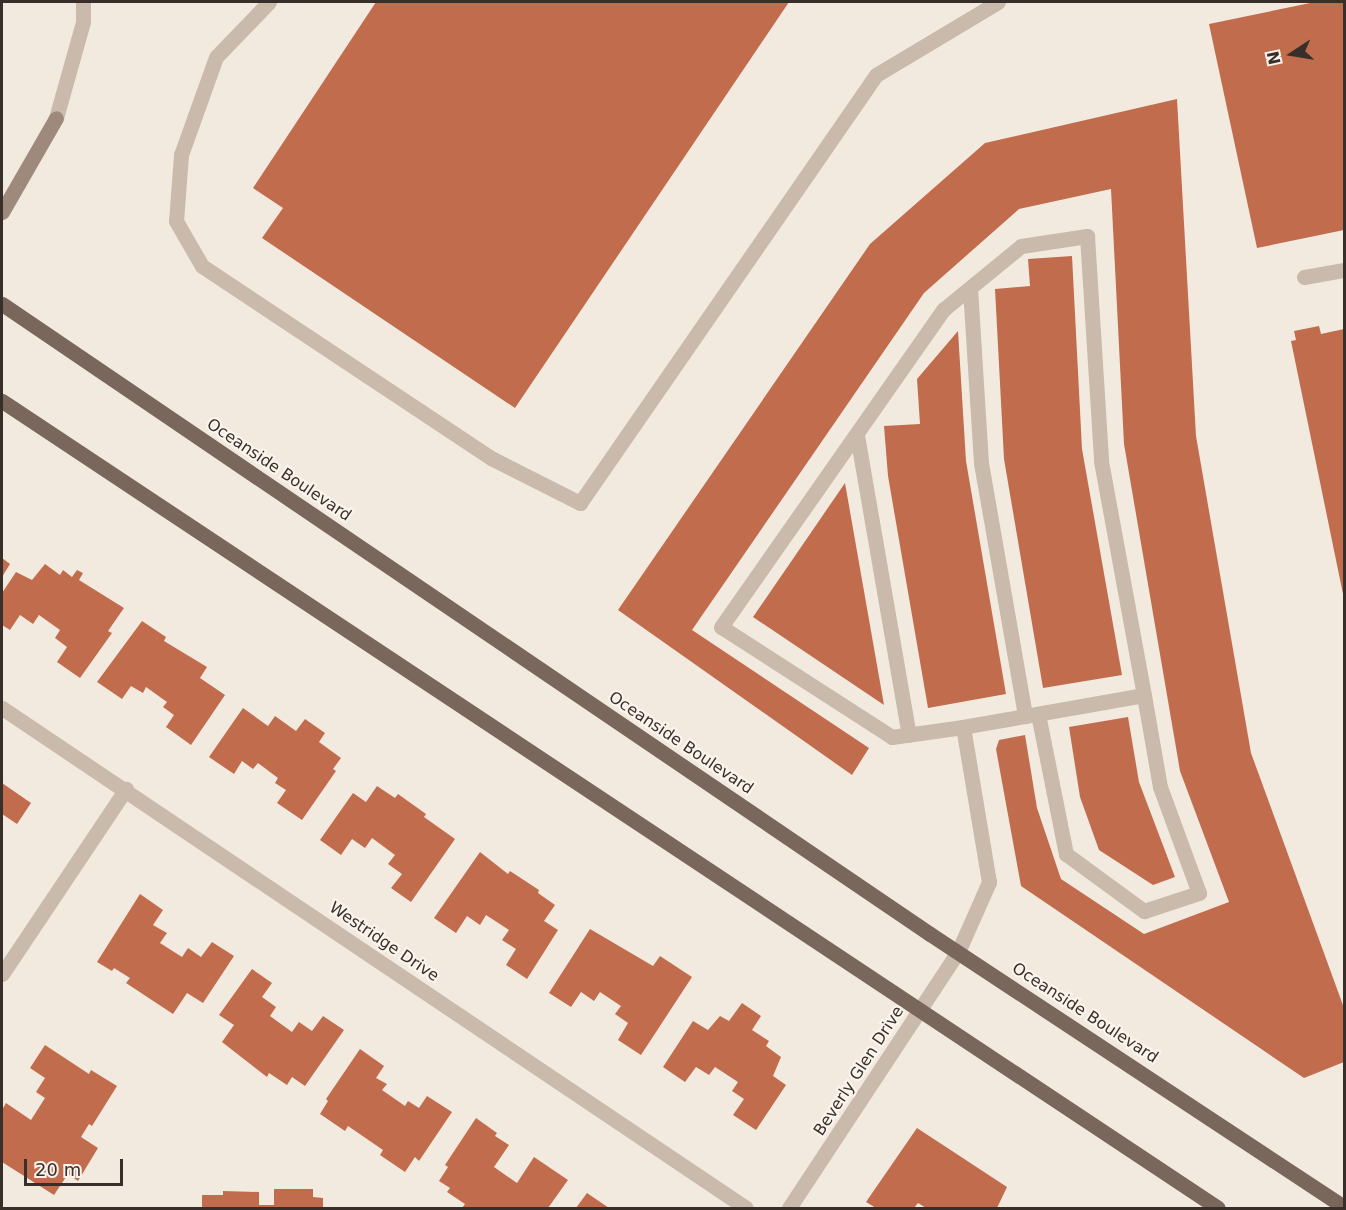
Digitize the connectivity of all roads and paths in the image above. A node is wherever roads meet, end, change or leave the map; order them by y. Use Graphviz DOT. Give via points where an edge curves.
graph roads {
  1 [pos="83,2"];
  2 [pos="269,2"];
  3 [pos="998,2"];
  4 [pos="2,212"];
  5 [pos="1344,270"];
  6 [pos="1304,277"];
  7 [pos="970,288"];
  8 [pos="2,304"];
  9 [pos="2,401"];
  10 [pos="856,435"];
  11 [pos="1144,695"];
  12 [pos="2,708"];
  13 [pos="1031,715"];
  14 [pos="963,727"];
  15 [pos="909,735"];
  16 [pos="126,789"];
  17 [pos="958,952"];
  18 [pos="2,974"];
  19 [pos="919,1011"];
  20 [pos="1344,1207"];
  21 [pos="746,1209"];
  22 [pos="789,1209"];
  23 [pos="1218,1209"];
  1 -- 4 [label="street" via="82,21 56,118"];
  2 -- 3 [label="street" via="216,57 181,155 176,220 202,266 491,458 580,503 876,75"];
  5 -- 6 [label="street"];
  7 -- 10 [label="street" via="944,309"];
  7 -- 11 [label="street" via="1021,246 1087,236 1101,461"];
  7 -- 13 [label="street" via="981,463"];
  8 -- 17 [label="main road, Oceanside Boulevard"];
  9 -- 19 [label="main road"];
  10 -- 15 [label="street"];
  10 -- 15 [label="street" via="721,627 892,737"];
  11 -- 13 [label="street"];
  11 -- 13 [label="street" via="1160,787 1199,893 1144,911 1066,854"];
  12 -- 16 [label="street, Westridge Drive"];
  13 -- 14 [label="street"];
  14 -- 15 [label="street"];
  14 -- 17 [label="street, Beverly Glen Drive" via="989,882"];
  16 -- 18 [label="street"];
  16 -- 21 [label="street, Westridge Drive"];
  17 -- 19 [label="street, Beverly Glen Drive"];
  17 -- 20 [label="main road, Oceanside Boulevard"];
  19 -- 22 [label="street, Beverly Glen Drive"];
  19 -- 23 [label="main road"];
}
